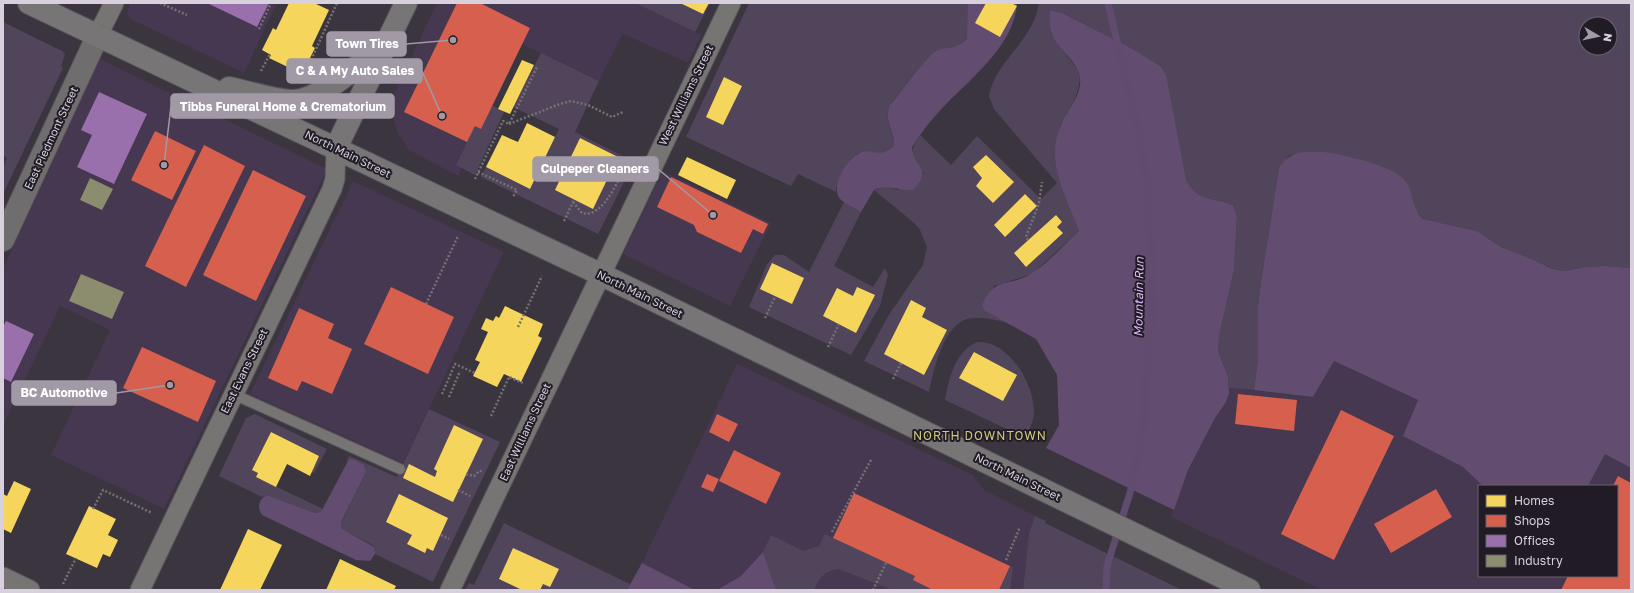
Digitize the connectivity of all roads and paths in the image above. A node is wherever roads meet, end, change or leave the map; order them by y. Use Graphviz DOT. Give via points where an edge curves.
graph roads {
  1 [pos="29,3"];
  2 [pos="114,3"];
  3 [pos="160,3"];
  4 [pos="271,3"];
  5 [pos="337,3"];
  6 [pos="406,3"];
  7 [pos="731,3"];
  8 [pos="187,15"];
  9 [pos="259,29"];
  10 [pos="98,35"];
  11 [pos="389,40"];
  12 [pos="270,54"];
  13 [pos="538,67"];
  14 [pos="294,72"];
  15 [pos="259,75"];
  16 [pos="193,80"];
  17 [pos="623,112"];
  18 [pos="509,124"];
  19 [pos="336,148"];
  20 [pos="639,159"];
  21 [pos="478,172"];
  22 [pos="475,179"];
  23 [pos="1042,182"];
  24 [pos="514,197"];
  25 [pos="564,221"];
  26 [pos="458,236"];
  27 [pos="3,240"];
  28 [pos="1028,240"];
  29 [pos="600,274"];
  30 [pos="542,276"];
  31 [pos="775,297"];
  32 [pos="426,304"];
  33 [pos="765,318"];
  34 [pos="839,324"];
  35 [pos="518,327"];
  36 [pos="828,347"];
  37 [pos="901,363"];
  38 [pos="460,371"];
  39 [pos="475,373"];
  40 [pos="502,378"];
  41 [pos="893,379"];
  42 [pos="507,381"];
  43 [pos="524,381"];
  44 [pos="233,394"];
  45 [pos="442,394"];
  46 [pos="449,397"];
  47 [pos="490,416"];
  48 [pos="872,458"];
  49 [pos="400,469"];
  50 [pos="466,474"];
  51 [pos="488,474"];
  52 [pos="458,490"];
  53 [pos="477,499"];
  54 [pos="93,509"];
  55 [pos="172,522"];
  56 [pos="1020,527"];
  57 [pos="832,532"];
  58 [pos="76,558"];
  59 [pos="1006,560"];
  60 [pos="886,563"];
  61 [pos="3,577"];
  62 [pos="64,584"];
  63 [pos="1246,589"];
  64 [pos="30,590"];
  65 [pos="140,590"];
  66 [pos="450,590"];
  67 [pos="873,590"];
  1 -- 10 [label="main road, North Main Street"];
  2 -- 10 [label="street"];
  3 -- 8 [label="path"];
  4 -- 9 [label="path"];
  5 -- 14 [label="path" via="307,69"];
  6 -- 11 [label="main road"];
  7 -- 29 [label="street, West Williams Street"];
  10 -- 16 [label="main road, North Main Street"];
  10 -- 27 [label="street, East Piedmont Street"];
  11 -- 16 [label="main road" via="333,84 311,98 302,100 277,98"];
  11 -- 19 [label="main road"];
  12 -- 15 [label="path"];
  13 -- 18 [label="path"];
  16 -- 19 [label="main road, North Main Street"];
  17 -- 18 [label="path" via="612,116 588,105 566,102"];
  18 -- 21 [label="path" via="503,121"];
  19 -- 29 [label="main road, North Main Street"];
  19 -- 44 [label="street, East Evans Street" via="335,179 332,189"];
  20 -- 25 [label="path" via="628,160 612,193 595,211 589,214 582,213 574,201"];
  21 -- 22 [label="path"];
  21 -- 24 [label="path" via="517,190"];
  23 -- 28 [label="path" via="1039,203 1026,237"];
  26 -- 32 [label="path"];
  29 -- 63 [label="main road, North Main Street"];
  29 -- 66 [label="street, East Williams Street"];
  30 -- 35 [label="path"];
  31 -- 33 [label="path"];
  34 -- 36 [label="path"];
  37 -- 41 [label="path"];
  38 -- 46 [label="path"];
  39 -- 45 [label="path" via="455,364"];
  40 -- 42 [label="path"];
  42 -- 43 [label="path" via="509,377 522,384"];
  42 -- 47 [label="path"];
  44 -- 49 [label="lane"];
  44 -- 55 [label="street, East Evans Street"];
  48 -- 57 [label="path"];
  50 -- 51 [label="path" via="474,476 480,470"];
  52 -- 53 [label="path"];
  54 -- 55 [label="path" via="103,490"];
  55 -- 65 [label="street, East Evans Street"];
  56 -- 59 [label="path"];
  58 -- 62 [label="path"];
  60 -- 67 [label="path"];
  61 -- 64 [label="street"];
}
